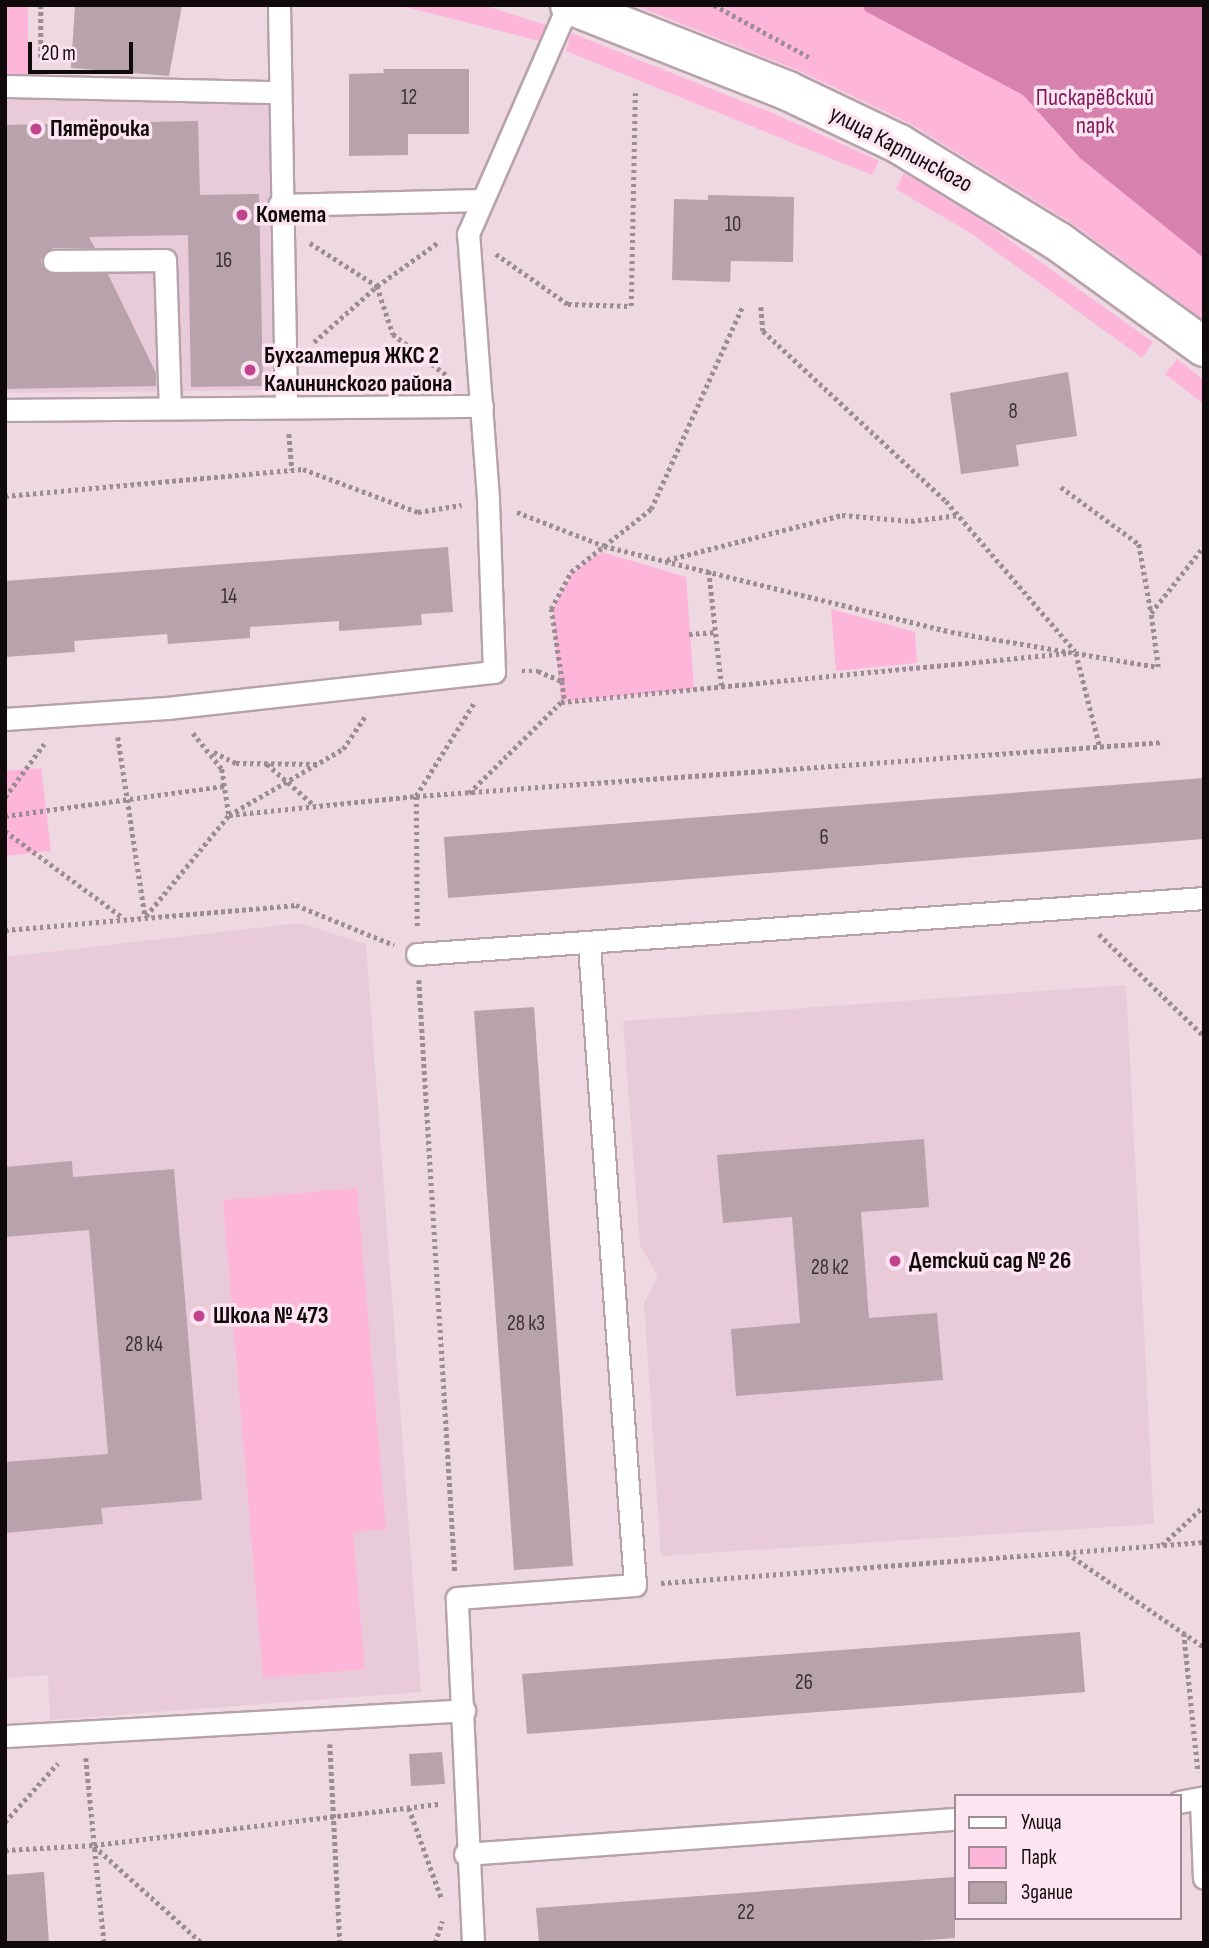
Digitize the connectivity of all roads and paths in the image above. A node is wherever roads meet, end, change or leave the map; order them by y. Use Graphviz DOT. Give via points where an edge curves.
graph roads {
  1 [pos="41,5"];
  2 [pos="279,5"];
  3 [pos="569,5"];
  4 [pos="5,86"];
  5 [pos="41,86"];
  6 [pos="279,92"];
  7 [pos="635,93"];
  8 [pos="279,215"];
  9 [pos="475,216"];
  10 [pos="54,261"];
  11 [pos="377,286"];
  12 [pos="742,307"];
  13 [pos="761,307"];
  14 [pos="1204,347"];
  15 [pos="304,351"];
  16 [pos="481,404"];
  17 [pos="286,405"];
  18 [pos="170,407"];
  19 [pos="5,410"];
  20 [pos="1061,487"];
  21 [pos="5,496"];
  22 [pos="488,500"];
  23 [pos="960,515"];
  24 [pos="604,545"];
  25 [pos="1204,546"];
  26 [pos="666,561"];
  27 [pos="709,571"];
  28 [pos="1151,612"];
  29 [pos="716,632"];
  30 [pos="690,634"];
  31 [pos="1076,653"];
  32 [pos="494,672"];
  33 [pos="562,681"];
  34 [pos="387,684"];
  35 [pos="722,688"];
  36 [pos="565,702"];
  37 [pos="167,708"];
  38 [pos="114,711"];
  39 [pos="67,714"];
  40 [pos="5,719"];
  41 [pos="1163,742"];
  42 [pos="1100,747"];
  43 [pos="212,751"];
  44 [pos="267,764"];
  45 [pos="319,764"];
  46 [pos="288,782"];
  47 [pos="225,786"];
  48 [pos="469,793"];
  49 [pos="416,796"];
  50 [pos="5,797"];
  51 [pos="128,799"];
  52 [pos="316,806"];
  53 [pos="229,815"];
  54 [pos="5,816"];
  55 [pos="5,831"];
  56 [pos="1204,898"];
  57 [pos="1072,908"];
  58 [pos="145,916"];
  59 [pos="123,918"];
  60 [pos="5,930"];
  61 [pos="589,944"];
  62 [pos="417,954"];
  63 [pos="1204,1036"];
  64 [pos="1204,1506"];
  65 [pos="1204,1542"];
  66 [pos="1161,1546"];
  67 [pos="1066,1553"];
  68 [pos="635,1584"];
  69 [pos="457,1598"];
  70 [pos="1184,1633"];
  71 [pos="1204,1647"];
  72 [pos="464,1710"];
  73 [pos="328,1717"];
  74 [pos="84,1733"];
  75 [pos="5,1736"];
  76 [pos="1202,1799"];
  77 [pos="464,1802"];
  78 [pos="1181,1802"];
  79 [pos="410,1808"];
  80 [pos="333,1817"];
  81 [pos="954,1819"];
  82 [pos="5,1822"];
  83 [pos="94,1845"];
  84 [pos="5,1850"];
  85 [pos="465,1854"];
  86 [pos="1204,1878"];
  87 [pos="445,1910"];
  88 [pos="447,1932"];
  89 [pos="104,1943"];
  90 [pos="202,1943"];
  91 [pos="340,1943"];
  92 [pos="435,1943"];
  93 [pos="473,1943"];
  1 -- 5 [label="path"];
  2 -- 6 [label="lane"];
  3 -- 9 [label="lane"];
  3 -- 14 [label="street, улица Карпинского" via="788,91 899,144 1059,242"];
  4 -- 5 [label="lane"];
  5 -- 6 [label="lane"];
  6 -- 8 [label="lane"];
  7 -- 9 [label="path" via="631,306 568,304"];
  8 -- 9 [label="lane"];
  8 -- 11 [label="path"];
  8 -- 17 [label="lane"];
  9 -- 11 [label="path"];
  9 -- 16 [label="lane"];
  10 -- 18 [label="lane" via="165,260"];
  11 -- 15 [label="path"];
  11 -- 16 [label="path" via="393,334"];
  12 -- 24 [label="path" via="651,509"];
  13 -- 23 [label="path" via="763,331"];
  16 -- 17 [label="lane"];
  16 -- 22 [label="lane"];
  17 -- 18 [label="lane"];
  18 -- 19 [label="lane"];
  20 -- 28 [label="path" via="1139,544"];
  21 -- 22 [label="path" via="303,469 418,512"];
  22 -- 24 [label="path"];
  22 -- 32 [label="lane"];
  23 -- 26 [label="path" via="911,521 842,515"];
  23 -- 31 [label="path"];
  24 -- 26 [label="path"];
  24 -- 33 [label="path" via="571,572 551,609"];
  25 -- 28 [label="path"];
  26 -- 27 [label="path"];
  27 -- 29 [label="path"];
  27 -- 31 [label="path" via="951,632"];
  28 -- 31 [label="path" via="1158,667"];
  29 -- 30 [label="path"];
  29 -- 35 [label="path"];
  31 -- 35 [label="path"];
  31 -- 42 [label="path"];
  32 -- 33 [label="path" via="538,671"];
  32 -- 34 [label="lane"];
  32 -- 49 [label="path"];
  33 -- 36 [label="path"];
  34 -- 37 [label="lane"];
  34 -- 45 [label="path" via="343,749"];
  35 -- 36 [label="path"];
  36 -- 48 [label="path"];
  37 -- 38 [label="lane"];
  37 -- 43 [label="path"];
  38 -- 39 [label="lane"];
  38 -- 51 [label="path"];
  39 -- 40 [label="lane"];
  39 -- 50 [label="path"];
  41 -- 42 [label="path"];
  42 -- 48 [label="path"];
  43 -- 44 [label="path" via="236,763"];
  43 -- 47 [label="path"];
  44 -- 45 [label="path"];
  44 -- 46 [label="path"];
  45 -- 46 [label="path"];
  46 -- 52 [label="path"];
  46 -- 53 [label="path"];
  47 -- 51 [label="path"];
  47 -- 53 [label="path"];
  48 -- 49 [label="path"];
  49 -- 52 [label="path"];
  49 -- 62 [label="path"];
  51 -- 54 [label="path"];
  51 -- 58 [label="path"];
  52 -- 53 [label="path"];
  53 -- 58 [label="path"];
  55 -- 59 [label="path"];
  56 -- 57 [label="lane"];
  57 -- 61 [label="lane"];
  57 -- 63 [label="path"];
  58 -- 59 [label="path"];
  58 -- 62 [label="path" via="296,905"];
  59 -- 60 [label="path"];
  61 -- 62 [label="lane"];
  61 -- 68 [label="lane"];
  62 -- 69 [label="path"];
  64 -- 66 [label="path"];
  65 -- 66 [label="path"];
  66 -- 67 [label="path"];
  67 -- 68 [label="path"];
  67 -- 70 [label="path"];
  68 -- 69 [label="lane"];
  69 -- 72 [label="lane"];
  70 -- 71 [label="path"];
  70 -- 76 [label="path"];
  72 -- 73 [label="lane"];
  72 -- 77 [label="lane"];
  73 -- 74 [label="lane"];
  73 -- 80 [label="path"];
  74 -- 75 [label="lane"];
  74 -- 82 [label="path"];
  74 -- 83 [label="path"];
  76 -- 78 [label="lane"];
  76 -- 86 [label="lane"];
  77 -- 79 [label="path"];
  77 -- 85 [label="lane"];
  79 -- 80 [label="path"];
  79 -- 87 [label="path"];
  80 -- 83 [label="path"];
  80 -- 91 [label="path"];
  81 -- 85 [label="lane"];
  83 -- 84 [label="path"];
  83 -- 89 [label="path"];
  83 -- 90 [label="path"];
  85 -- 93 [label="lane"];
  87 -- 88 [label="path"];
  87 -- 92 [label="path"];
}
